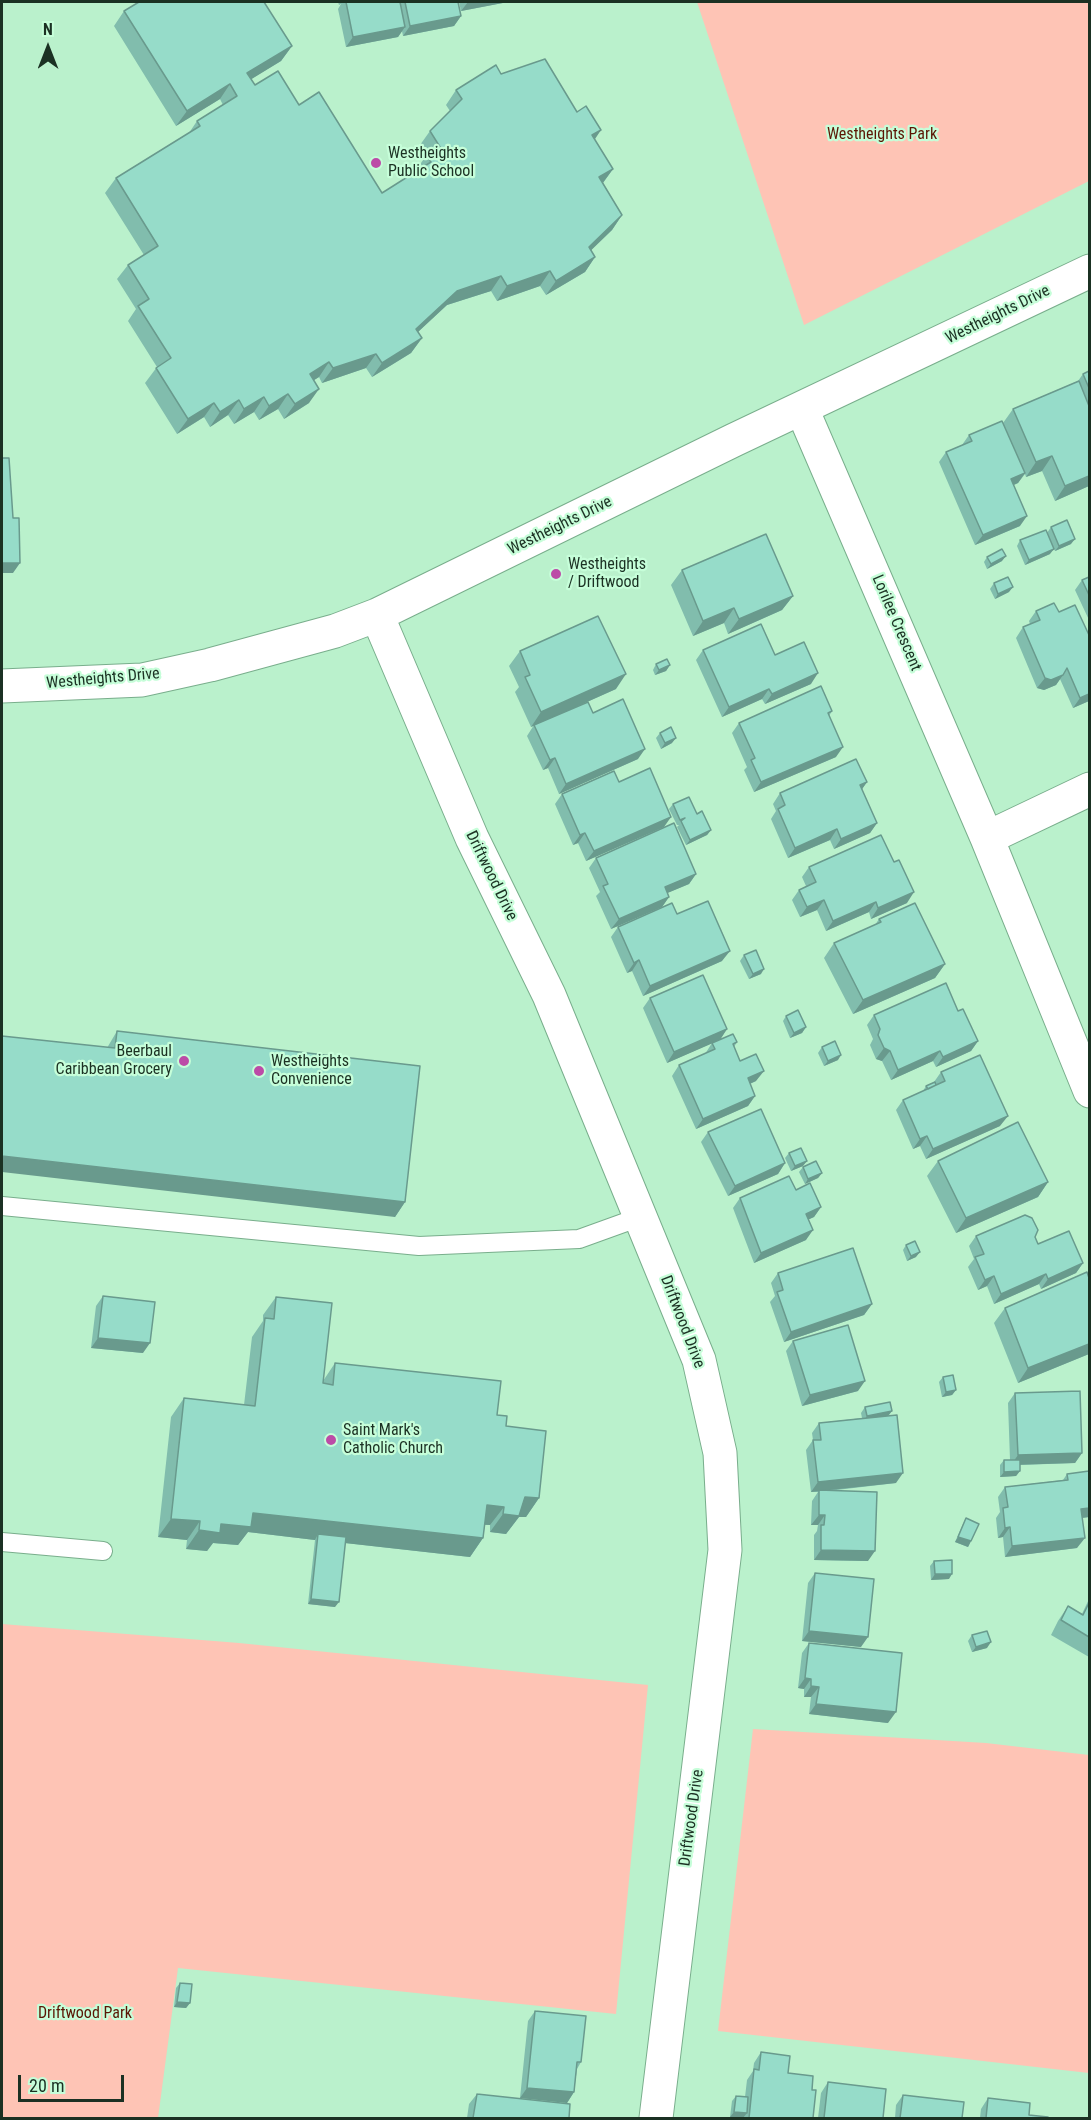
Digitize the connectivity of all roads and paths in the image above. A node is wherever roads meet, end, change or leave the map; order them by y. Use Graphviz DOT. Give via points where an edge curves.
graph roads {
  1 [pos="1089,271"];
  2 [pos="802,409"];
  3 [pos="377,615"];
  4 [pos="2,686"];
  5 [pos="1089,789"];
  6 [pos="987,838"];
  7 [pos="1089,1091"];
  8 [pos="2,1206"];
  9 [pos="640,1217"];
  10 [pos="2,1542"];
  11 [pos="103,1551"];
  12 [pos="656,2118"];
  1 -- 2 [label="street, Westheights Drive"];
  2 -- 3 [label="street, Westheights Drive"];
  2 -- 6 [label="street, Lorilee Crescent"];
  3 -- 4 [label="street, Westheights Drive" via="335,631 142,680"];
  3 -- 9 [label="street, Driftwood Drive" via="472,838 549,995"];
  5 -- 6 [label="street"];
  6 -- 7 [label="street, Lorilee Crescent"];
  8 -- 9 [label="lane" via="420,1246 579,1239"];
  9 -- 12 [label="street, Driftwood Drive" via="699,1360 720,1453 725,1550"];
  10 -- 11 [label="lane"];
}
